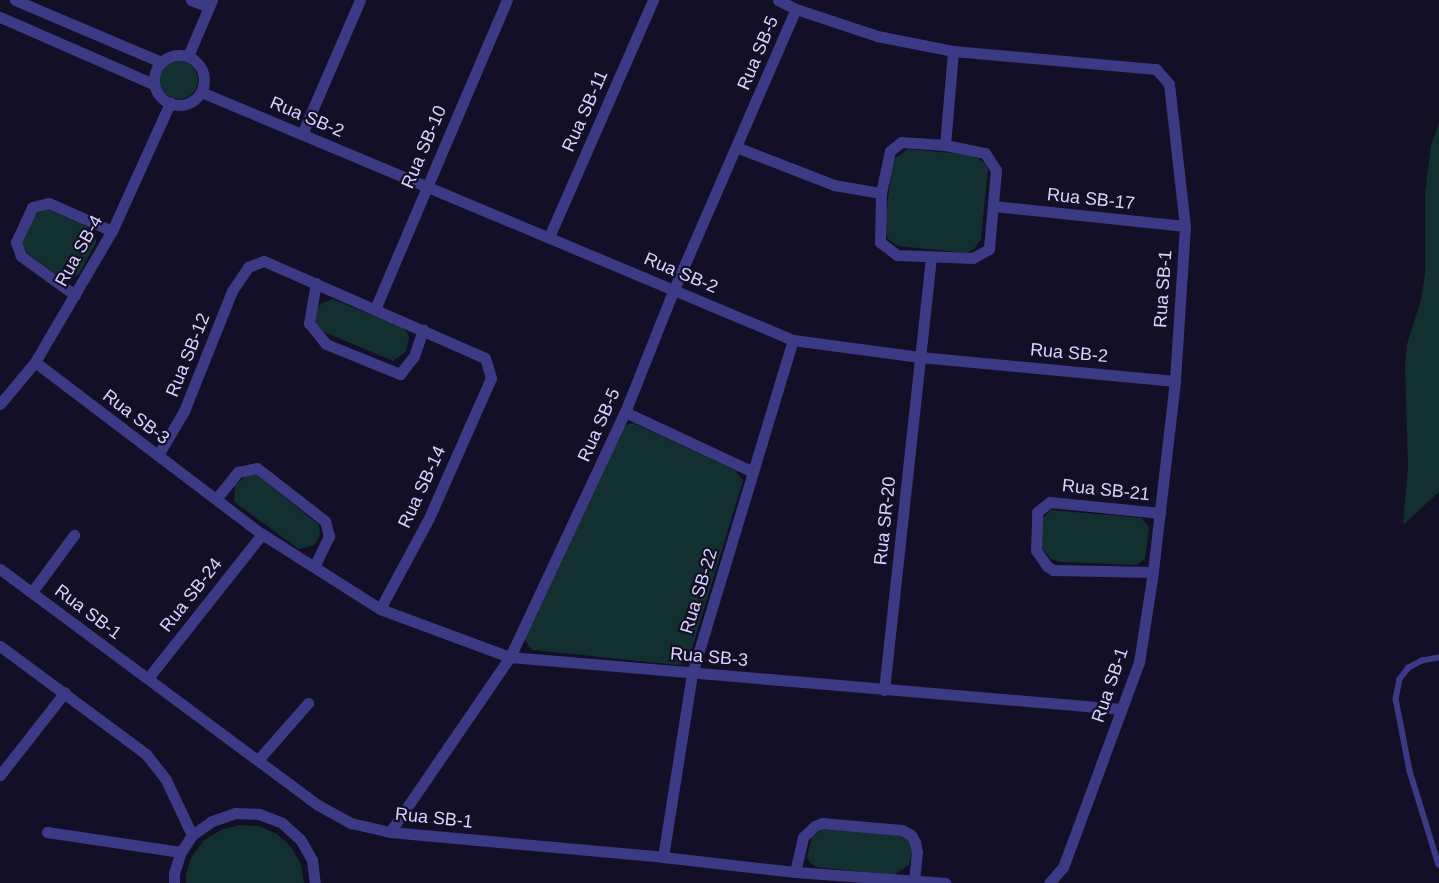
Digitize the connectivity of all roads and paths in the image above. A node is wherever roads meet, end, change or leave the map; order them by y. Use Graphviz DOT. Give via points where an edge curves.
graph roads {
  1 [pos="15,0"];
  2 [pos="191,0"];
  3 [pos="360,0"];
  4 [pos="507,0"];
  5 [pos="653,0"];
  6 [pos="778,0"];
  7 [pos="211,4"];
  8 [pos="796,9"];
  9 [pos="0,17"];
  10 [pos="953,51"];
  11 [pos="188,56"];
  12 [pos="161,62"];
  13 [pos="154,84"];
  14 [pos="201,92"];
  15 [pos="170,103"];
  16 [pos="302,134"];
  17 [pos="945,145"];
  18 [pos="736,147"];
  19 [pos="427,186"];
  20 [pos="881,192"];
  21 [pos="994,206"];
  22 [pos="1185,226"];
  23 [pos="112,231"];
  24 [pos="549,237"];
  25 [pos="931,257"];
  26 [pos="316,283"];
  27 [pos="674,289"];
  28 [pos="75,295"];
  29 [pos="375,309"];
  30 [pos="423,330"];
  31 [pos="793,340"];
  32 [pos="920,357"];
  33 [pos="36,362"];
  34 [pos="1175,381"];
  35 [pos="0,404"];
  36 [pos="625,412"];
  37 [pos="158,455"];
  38 [pos="754,472"];
  39 [pos="216,499"];
  40 [pos="1160,513"];
  41 [pos="262,534"];
  42 [pos="74,535"];
  43 [pos="314,567"];
  44 [pos="0,569"];
  45 [pos="1153,572"];
  46 [pos="32,592"];
  47 [pos="380,609"];
  48 [pos="0,646"];
  49 [pos="510,657"];
  50 [pos="1439,658"];
  51 [pos="692,674"];
  52 [pos="148,678"];
  53 [pos="884,690"];
  54 [pos="65,692"];
  55 [pos="308,702"];
  56 [pos="1121,709"];
  57 [pos="258,760"];
  58 [pos="0,775"];
  59 [pos="47,832"];
  60 [pos="390,832"];
  61 [pos="192,835"];
  62 [pos="181,852"];
  63 [pos="663,857"];
  64 [pos="1439,865"];
  65 [pos="795,872"];
  66 [pos="914,880"];
  67 [pos="174,883"];
  68 [pos="316,883"];
  69 [pos="946,883"];
  70 [pos="1049,883"];
  1 -- 12 [label="street"];
  2 -- 7 [label="street"];
  3 -- 16 [label="street"];
  4 -- 19 [label="street, Rua SB-10"];
  5 -- 24 [label="street, Rua SB-11"];
  6 -- 8 [label="street, Rua SB-1"];
  7 -- 11 [label="street"];
  8 -- 10 [label="street, Rua SB-1" via="877,36"];
  8 -- 18 [label="street, Rua SB-5"];
  9 -- 13 [label="street"];
  10 -- 17 [label="street"];
  10 -- 22 [label="street, Rua SB-1" via="1156,69 1169,84"];
  11 -- 12 [label="street" via="174,55"];
  11 -- 14 [label="street" via="201,67 204,84"];
  12 -- 13 [label="street" via="153,76"];
  13 -- 15 [label="street" via="162,99"];
  14 -- 15 [label="street" via="184,104"];
  14 -- 16 [label="street, Rua SB-2"];
  15 -- 23 [label="street, Rua SB-4"];
  16 -- 19 [label="street, Rua SB-2"];
  17 -- 20 [label="street" via="901,142 890,152"];
  17 -- 21 [label="street" via="985,153 996,170"];
  18 -- 20 [label="street" via="834,185"];
  18 -- 27 [label="street, Rua SB-5"];
  19 -- 24 [label="street, Rua SB-2"];
  19 -- 29 [label="street, Rua SB-10"];
  20 -- 25 [label="street" via="880,242 897,255"];
  21 -- 22 [label="street, Rua SB-17"];
  21 -- 25 [label="street" via="989,249 973,258"];
  22 -- 34 [label="street, Rua SB-1"];
  23 -- 28 [label="street, Rua SB-4"];
  23 -- 28 [label="street" via="49,203 32,207 16,242 21,256"];
  24 -- 27 [label="street, Rua SB-2"];
  25 -- 32 [label="street, Rua SR-20"];
  26 -- 29 [label="street"];
  26 -- 30 [label="street" via="309,323 326,344 400,374 414,356"];
  26 -- 37 [label="street, Rua SB-12" via="264,261 248,267 232,292 184,410"];
  27 -- 31 [label="street, Rua SB-2"];
  27 -- 36 [label="street, Rua SB-5"];
  28 -- 33 [label="street, Rua SB-4"];
  29 -- 30 [label="street"];
  30 -- 47 [label="street, Rua SB-14" via="485,358 491,378 429,518"];
  31 -- 32 [label="street, Rua SB-2"];
  31 -- 38 [label="street, Rua SB-22"];
  32 -- 34 [label="street, Rua SB-2"];
  32 -- 53 [label="street, Rua SR-20"];
  33 -- 35 [label="street, Rua SB-4"];
  33 -- 37 [label="street, Rua SB-3"];
  34 -- 40 [label="street, Rua SB-1"];
  36 -- 38 [label="street"];
  36 -- 49 [label="street, Rua SB-5"];
  37 -- 39 [label="street, Rua SB-3"];
  38 -- 51 [label="street, Rua SB-22"];
  39 -- 41 [label="street, Rua SB-3"];
  39 -- 43 [label="street" via="238,472 257,468 325,520 329,536"];
  40 -- 45 [label="street, Rua SB-1"];
  40 -- 45 [label="street, Rua SB-21" via="1050,502 1037,512 1036,550 1053,570"];
  41 -- 43 [label="street, Rua SB-3"];
  41 -- 52 [label="street, Rua SB-24"];
  42 -- 46 [label="street"];
  43 -- 47 [label="street, Rua SB-3"];
  44 -- 46 [label="street, Rua SB-1"];
  45 -- 56 [label="street, Rua SB-1" via="1139,662"];
  46 -- 52 [label="street, Rua SB-1"];
  47 -- 49 [label="street, Rua SB-3"];
  48 -- 54 [label="street"];
  49 -- 51 [label="street, Rua SB-3"];
  49 -- 60 [label="street, Rua SB-5"];
  50 -- 64 [label="lane" via="1422,661 1410,668 1400,680 1396,693 1410,771"];
  51 -- 53 [label="street, Rua SB-3"];
  51 -- 63 [label="street, Rua SB-22"];
  52 -- 57 [label="street, Rua SB-1"];
  53 -- 56 [label="street, Rua SB-3"];
  54 -- 58 [label="street"];
  54 -- 61 [label="street" via="146,754 166,780"];
  55 -- 57 [label="street"];
  56 -- 70 [label="street, Rua SB-1" via="1063,867"];
  57 -- 60 [label="street, Rua SB-1" via="318,805 351,823"];
  59 -- 62 [label="street"];
  60 -- 63 [label="street, Rua SB-1"];
  61 -- 62 [label="street"];
  61 -- 68 [label="street" via="212,821 235,813 259,814 282,823 300,839 312,860"];
  62 -- 67 [label="street"];
  63 -- 65 [label="street, Rua SB-1"];
  65 -- 66 [label="street, Rua SB-1"];
  65 -- 66 [label="street" via="803,837 822,823 902,830 911,835 917,852"];
  66 -- 69 [label="street, Rua SB-1"];
}
